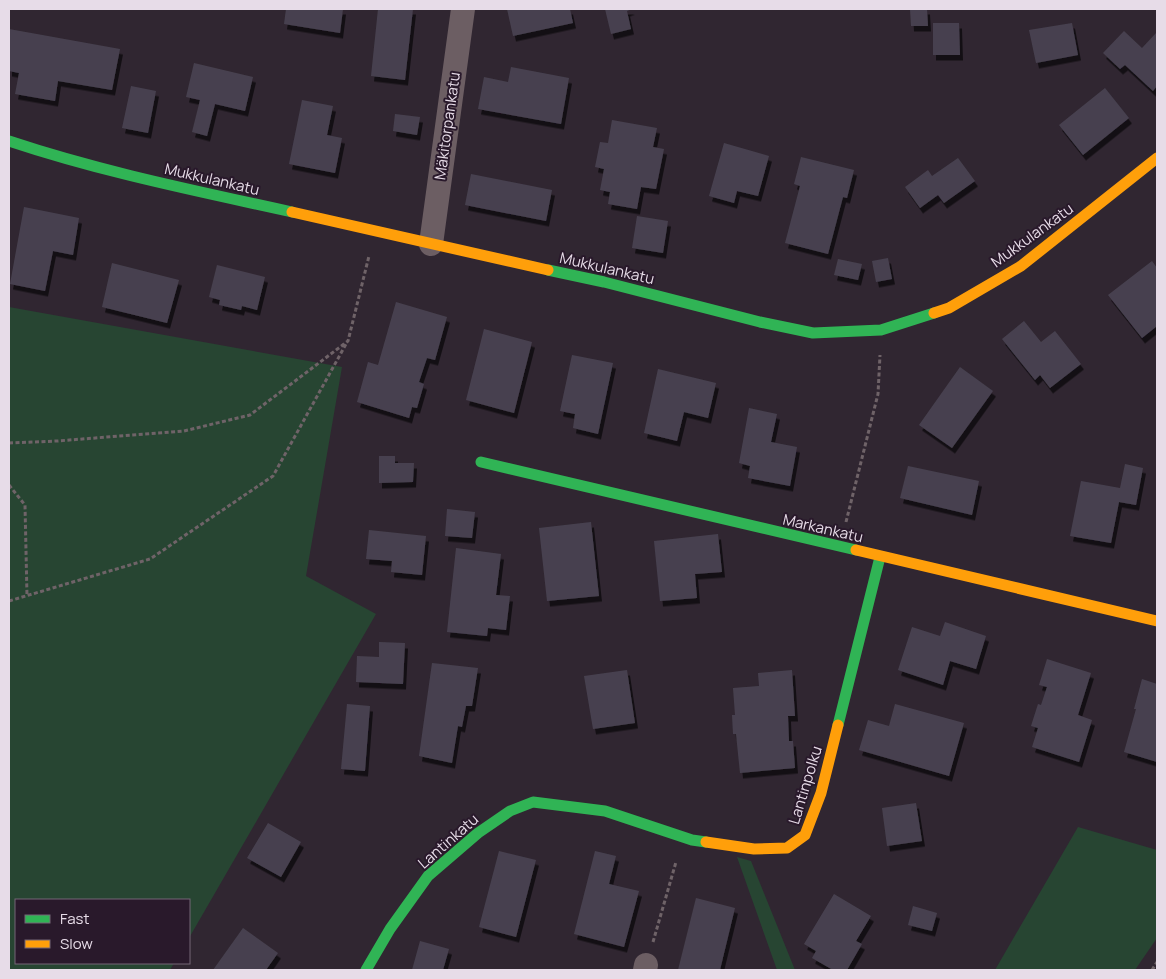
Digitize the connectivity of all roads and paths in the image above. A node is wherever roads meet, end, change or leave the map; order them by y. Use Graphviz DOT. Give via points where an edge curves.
graph roads {
  1 [pos="463,9"];
  2 [pos="9,141"];
  3 [pos="1157,158"];
  4 [pos="376,232"];
  5 [pos="431,244"];
  6 [pos="881,330"];
  7 [pos="348,341"];
  8 [pos="9,444"];
  9 [pos="481,462"];
  10 [pos="9,485"];
  11 [pos="840,547"];
  12 [pos="880,557"];
  13 [pos="27,596"];
  14 [pos="9,601"];
  15 [pos="1157,621"];
  16 [pos="533,802"];
  17 [pos="683,837"];
  18 [pos="1157,962"];
  19 [pos="646,967"];
  20 [pos="366,970"];
  21 [pos="1152,970"];
  1 -- 5 [label="street, Mäkitorpankatu"];
  2 -- 4 [label="street, Mukkulankatu" via="121,174"];
  3 -- 6 [label="street, Mukkulankatu" via="1022,266 949,308"];
  4 -- 5 [label="street, Mukkulankatu"];
  4 -- 7 [label="path"];
  5 -- 6 [label="street, Mukkulankatu" via="813,333"];
  6 -- 11 [label="path" via="878,394"];
  7 -- 8 [label="path" via="250,415 184,431"];
  7 -- 13 [label="path" via="273,476 150,559"];
  9 -- 11 [label="street, Markankatu"];
  10 -- 13 [label="path" via="25,505"];
  11 -- 12 [label="street, Markankatu"];
  12 -- 15 [label="street, Markankatu"];
  12 -- 17 [label="street, Lantinpolku" via="821,792 805,834 787,848 763,849"];
  13 -- 14 [label="path"];
  16 -- 17 [label="street, Lantinpolku" via="605,810"];
  16 -- 20 [label="street, Lantinkatu" via="510,811 478,833 428,876 390,929"];
  17 -- 19 [label="path"];
  18 -- 21 [label="path"];
}
